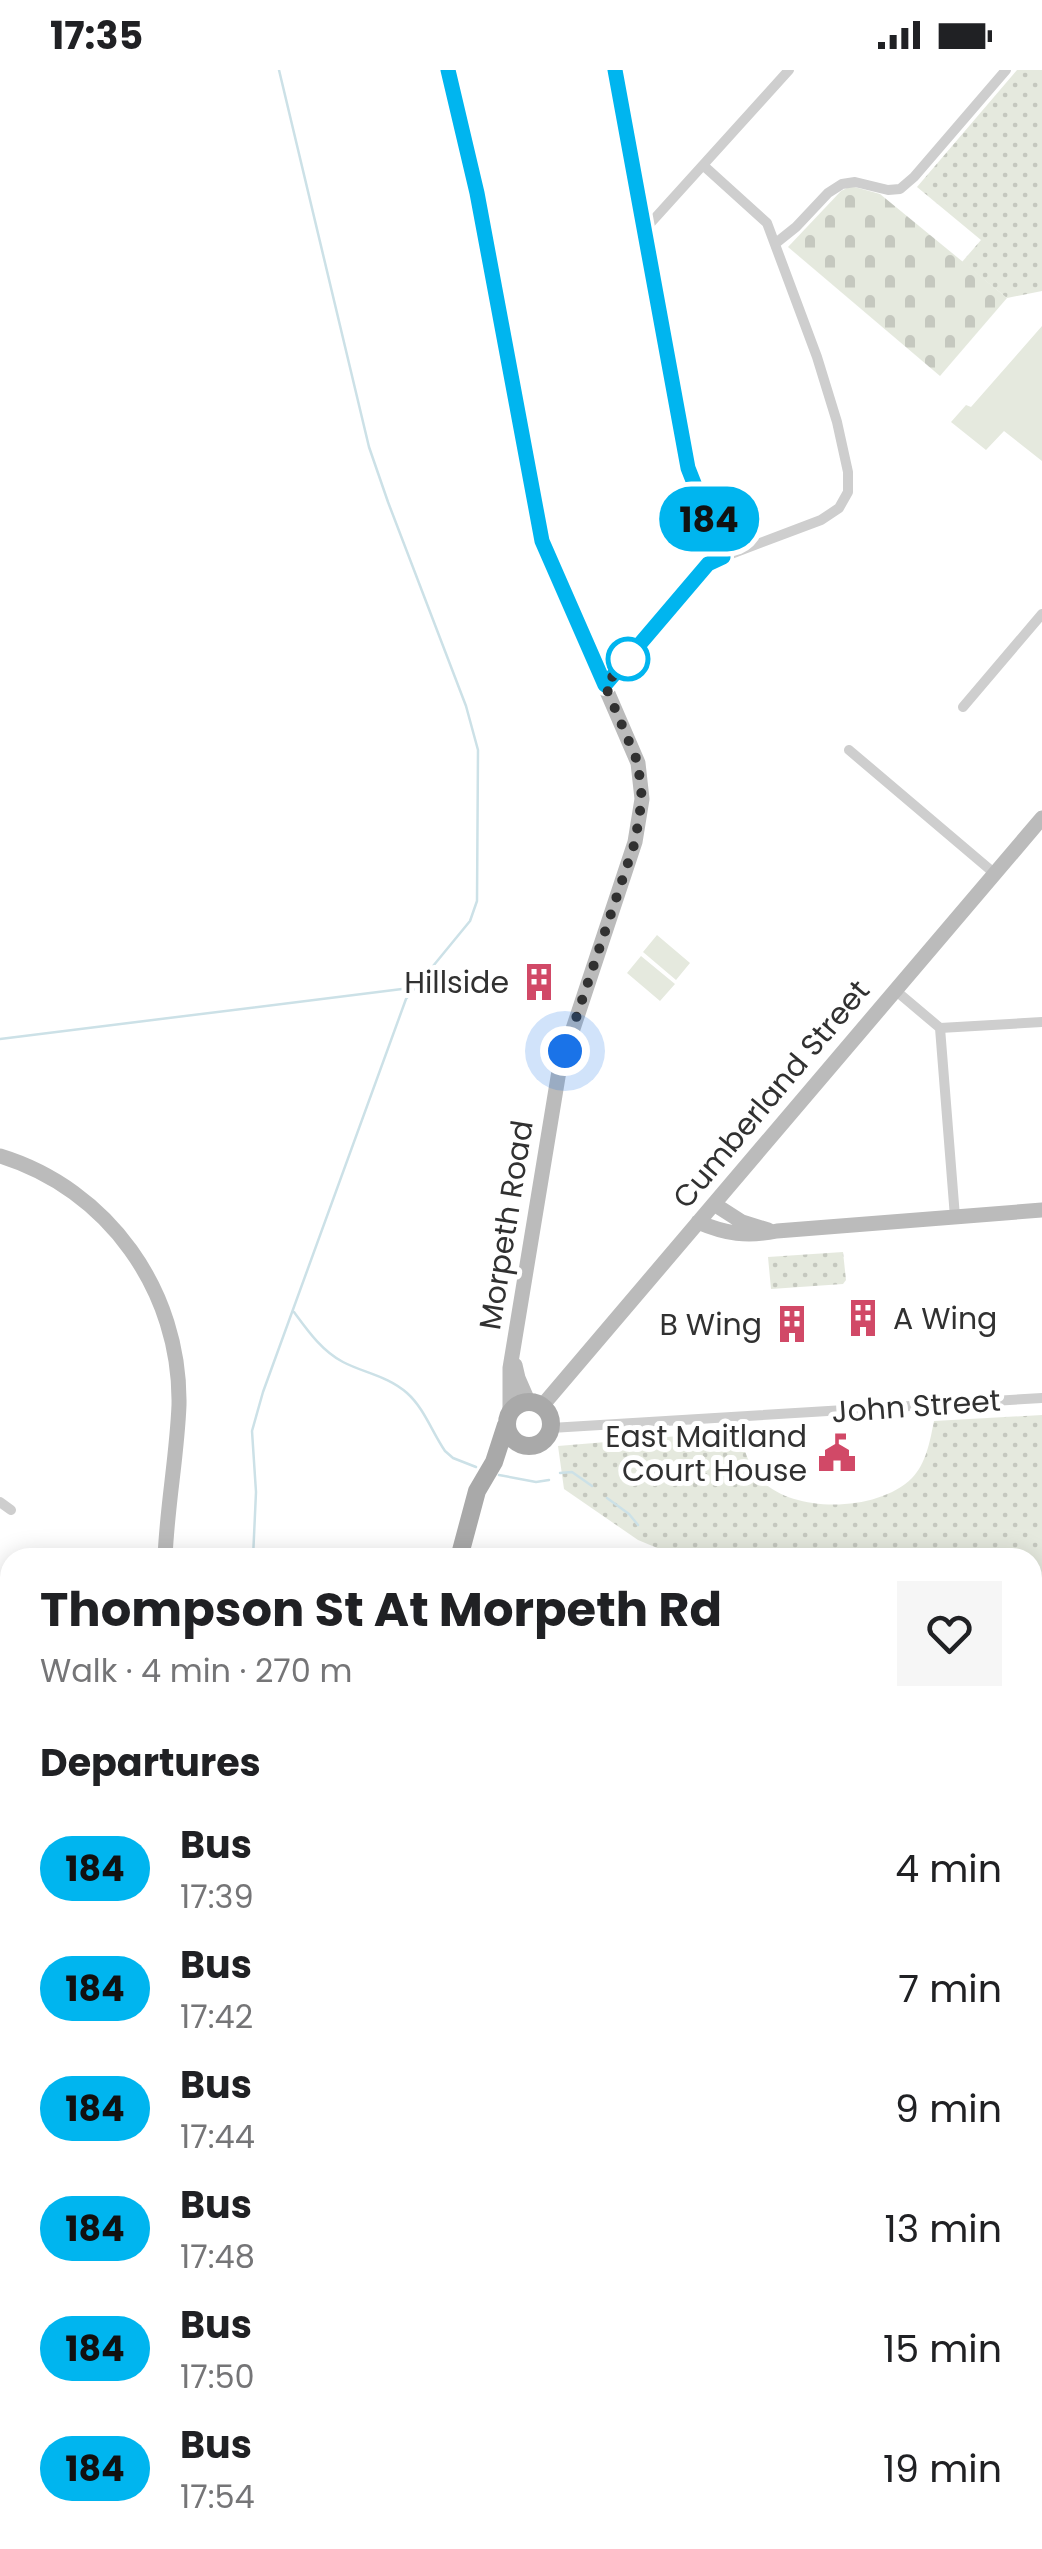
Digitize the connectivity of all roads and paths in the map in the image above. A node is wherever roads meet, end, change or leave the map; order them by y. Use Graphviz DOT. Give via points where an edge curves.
graph roads {
  1 [pos="448,70"];
  2 [pos="615,70"];
  3 [pos="789,70"];
  4 [pos="1006,70"];
  5 [pos="704,166"];
  6 [pos="646,228"];
  7 [pos="776,243"];
  8 [pos="723,557"];
  9 [pos="1042,614"];
  10 [pos="605,685"];
  11 [pos="962,708"];
  12 [pos="849,750"];
  13 [pos="1042,818"];
  14 [pos="994,873"];
  15 [pos="895,990"];
  16 [pos="1042,1022"];
  17 [pos="940,1028"];
  18 [pos="0,1156"];
  19 [pos="714,1204"];
  20 [pos="1042,1210"];
  21 [pos="955,1217"];
  22 [pos="698,1222"];
  23 [pos="777,1231"];
  24 [pos="514,1351"];
  25 [pos="1042,1398"];
  26 [pos="535,1404"];
  27 [pos="508,1419"];
  28 [pos="551,1428"];
  29 [pos="530,1447"];
  30 [pos="494,1462"];
  31 [pos="0,1502"];
  32 [pos="11,1510"];
  33 [pos="166,1548"];
  34 [pos="462,1548"];
  1 -- 10 [label="main road, Morpeth Road" via="542,541"];
  2 -- 6 [label="street"];
  3 -- 5 [label="street"];
  4 -- 7 [label="street" via="900,189 842,184"];
  5 -- 6 [label="street"];
  5 -- 7 [label="street" via="767,223"];
  6 -- 8 [label="street" via="688,468"];
  7 -- 8 [label="street" via="837,422 848,492 821,520"];
  8 -- 10 [label="street" via="708,564"];
  9 -- 11 [label="street"];
  10 -- 24 [label="main road, Morpeth Road" via="638,763 642,799 635,842 559,1071"];
  12 -- 14 [label="street"];
  13 -- 14 [label="main road, Cumberland Street"];
  14 -- 15 [label="main road, Cumberland Street"];
  15 -- 17 [label="street"];
  15 -- 19 [label="main road, Cumberland Street"];
  16 -- 17 [label="street"];
  17 -- 21 [label="street"];
  18 -- 33 [label="main road" via="65,1186 101,1214 154,1285 176,1356 179,1403"];
  19 -- 22 [label="main road, Cumberland Street"];
  19 -- 23 [label="main road" via="742,1222"];
  20 -- 21 [label="main road"];
  21 -- 23 [label="main road"];
  22 -- 23 [label="main road" via="738,1235"];
  22 -- 26 [label="main road, Cumberland Street"];
  24 -- 26 [label="main road, Morpeth Road" via="518,1378"];
  24 -- 27 [label="main road, Morpeth Road"];
  25 -- 28 [label="street, John Street"];
  26 -- 27 [label="main road" via="518,1404"];
  26 -- 28 [label="main road" via="550,1416"];
  27 -- 29 [label="main road" via="512,1439"];
  27 -- 30 [label="main road"];
  28 -- 29 [label="main road"];
  29 -- 30 [label="main road"];
  30 -- 34 [label="main road" via="477,1492"];
  31 -- 32 [label="street"];
}
